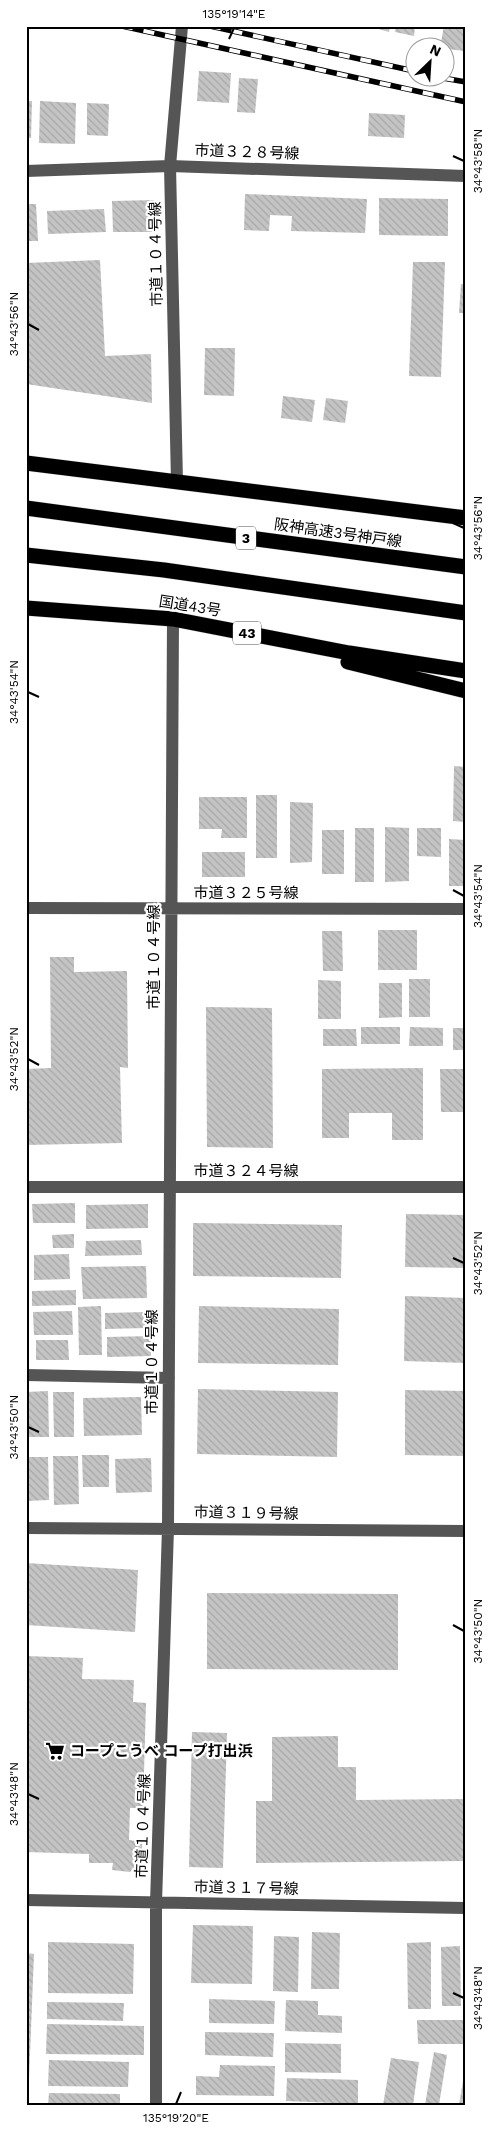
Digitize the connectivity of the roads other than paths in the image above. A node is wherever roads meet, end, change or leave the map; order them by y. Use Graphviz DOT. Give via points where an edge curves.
graph roads {
  1 [pos="182,26"];
  2 [pos="170,166"];
  3 [pos="26,171"];
  4 [pos="466,176"];
  5 [pos="26,463"];
  6 [pos="177,482"];
  7 [pos="26,508"];
  8 [pos="466,518"];
  9 [pos="26,555"];
  10 [pos="466,568"];
  11 [pos="26,608"];
  12 [pos="466,613"];
  13 [pos="173,619"];
  14 [pos="466,671"];
  15 [pos="465,691"];
  16 [pos="26,908"];
  17 [pos="170,909"];
  18 [pos="466,909"];
  19 [pos="26,1187"];
  20 [pos="169,1187"];
  21 [pos="466,1187"];
  22 [pos="26,1375"];
  23 [pos="168,1378"];
  24 [pos="26,1528"];
  25 [pos="168,1528"];
  26 [pos="466,1531"];
  27 [pos="26,1900"];
  28 [pos="156,1903"];
  29 [pos="466,1908"];
  30 [pos="156,2105"];
  1 -- 2 [label="street, 市道１０４号線"];
  2 -- 3 [label="street, 市道３２８号線"];
  2 -- 4 [label="street, 市道３２８号線"];
  2 -- 6 [label="street, 市道１０４号線"];
  5 -- 6 [label="highway"];
  6 -- 8 [label="highway"];
  7 -- 10 [label="highway, 阪神高速3号神戸線 / 3"];
  9 -- 12 [label="highway" via="164,570"];
  11 -- 13 [label="highway, 国道43号 / 43"];
  13 -- 14 [label="highway, 国道43号 / 43" via="349,653"];
  13 -- 15 [label="highway"];
  13 -- 17 [label="street, 市道１０４号線"];
  16 -- 17 [label="street, 市道３２５号線"];
  17 -- 18 [label="street, 市道３２５号線"];
  17 -- 20 [label="street, 市道１０４号線"];
  19 -- 20 [label="street, 市道３２４号線"];
  20 -- 21 [label="street, 市道３２４号線"];
  20 -- 23 [label="street, 市道１０４号線"];
  22 -- 23 [label="street"];
  23 -- 25 [label="street, 市道１０４号線"];
  24 -- 25 [label="street, 市道３１９号線"];
  25 -- 26 [label="street, 市道３１９号線"];
  25 -- 28 [label="street, 市道１０４号線"];
  27 -- 28 [label="street, 市道３１７号線"];
  28 -- 29 [label="street, 市道３１７号線"];
  28 -- 30 [label="street, 市道１０４号線"];
}
